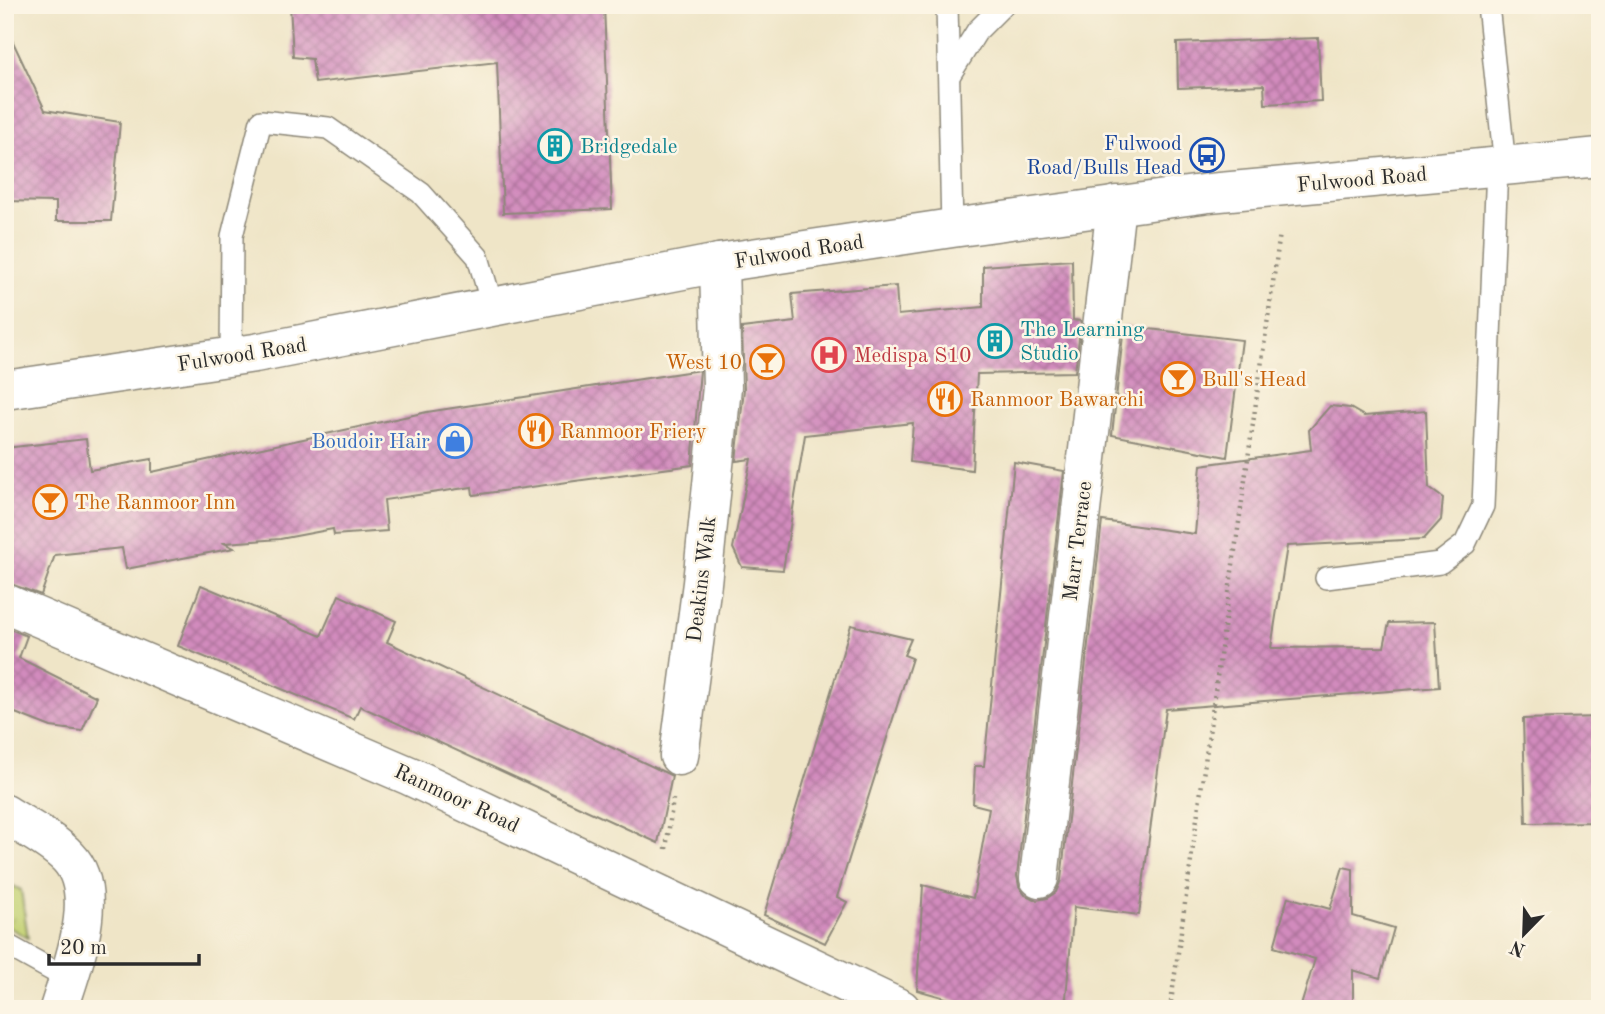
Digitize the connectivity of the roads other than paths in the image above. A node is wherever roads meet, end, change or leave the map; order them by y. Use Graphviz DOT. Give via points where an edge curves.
graph roads {
  1 [pos="947,5"];
  2 [pos="1003,5"];
  3 [pos="1488,5"];
  4 [pos="949,76"];
  5 [pos="1600,157"];
  6 [pos="1501,166"];
  7 [pos="1116,205"];
  8 [pos="952,228"];
  9 [pos="719,263"];
  10 [pos="493,308"];
  11 [pos="231,357"];
  12 [pos="5,390"];
  13 [pos="1326,578"];
  14 [pos="5,603"];
  15 [pos="679,756"];
  16 [pos="5,814"];
  17 [pos="1039,878"];
  18 [pos="5,944"];
  19 [pos="63,994"];
  20 [pos="901,1009"];
  1 -- 4 [label="lane"];
  2 -- 4 [label="lane" via="977,31"];
  3 -- 6 [label="lane"];
  4 -- 8 [label="lane"];
  5 -- 6 [label="street, Fulwood Road"];
  6 -- 7 [label="street, Fulwood Road"];
  6 -- 13 [label="lane" via="1483,506 1465,544 1440,563"];
  7 -- 8 [label="street, Fulwood Road"];
  7 -- 17 [label="street, Marr Terrace"];
  8 -- 9 [label="street, Fulwood Road"];
  9 -- 10 [label="street, Fulwood Road"];
  9 -- 15 [label="street, Deakins Walk" via="722,387"];
  10 -- 11 [label="street, Fulwood Road"];
  10 -- 11 [label="lane" via="478,257 421,192 328,128 261,121 232,236"];
  11 -- 12 [label="street, Fulwood Road"];
  14 -- 20 [label="street, Ranmoor Road" via="410,776"];
  16 -- 19 [label="street" via="69,858 81,881 85,920"];
  18 -- 19 [label="lane"];
}
